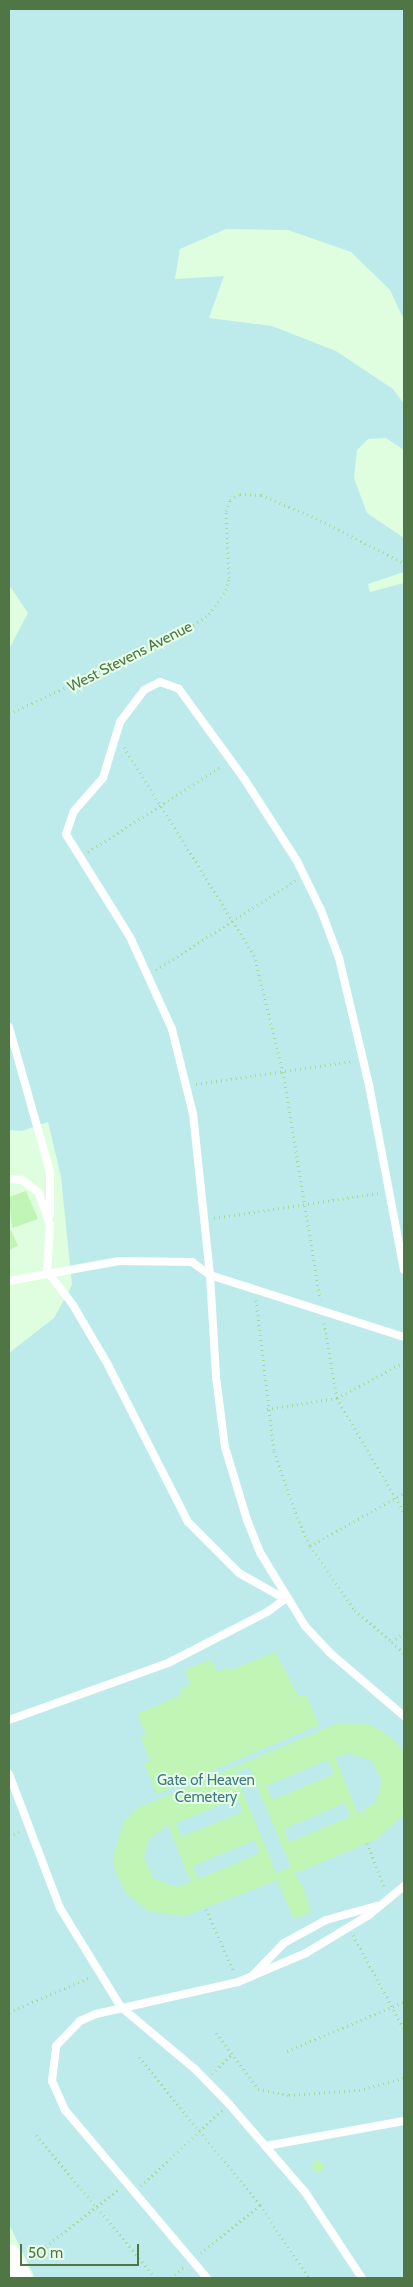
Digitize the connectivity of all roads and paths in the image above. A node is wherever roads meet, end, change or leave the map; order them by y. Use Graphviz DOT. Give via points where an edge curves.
graph roads {
  1 [pos="404,563"];
  2 [pos="9,714"];
  3 [pos="115,734"];
  4 [pos="231,760"];
  5 [pos="161,805"];
  6 [pos="80,858"];
  7 [pos="304,875"];
  8 [pos="234,922"];
  9 [pos="149,974"];
  10 [pos="9,1027"];
  11 [pos="363,1060"];
  12 [pos="283,1072"];
  13 [pos="188,1086"];
  14 [pos="9,1179"];
  15 [pos="388,1192"];
  16 [pos="304,1205"];
  17 [pos="201,1220"];
  18 [pos="50,1225"];
  19 [pos="404,1270"];
  20 [pos="47,1271"];
  21 [pos="210,1275"];
  22 [pos="9,1281"];
  23 [pos="256,1289"];
  24 [pos="322,1311"];
  25 [pos="404,1337"];
  26 [pos="404,1362"];
  27 [pos="337,1398"];
  28 [pos="266,1409"];
  29 [pos="404,1493"];
  30 [pos="393,1499"];
  31 [pos="404,1512"];
  32 [pos="310,1546"];
  33 [pos="285,1599"];
  34 [pos="404,1632"];
  35 [pos="392,1642"];
  36 [pos="404,1653"];
  37 [pos="404,1716"];
  38 [pos="9,1720"];
  39 [pos="9,1774"];
  40 [pos="367,1843"];
  41 [pos="404,1886"];
  42 [pos="389,1899"];
  43 [pos="381,1905"];
  44 [pos="206,1909"];
  45 [pos="349,1928"];
  46 [pos="98,1974"];
  47 [pos="252,1976"];
  48 [pos="238,1982"];
  49 [pos="404,2002"];
  50 [pos="121,2007"];
  51 [pos="394,2007"];
  52 [pos="9,2012"];
  53 [pos="404,2029"];
  54 [pos="216,2033"];
  55 [pos="288,2051"];
  56 [pos="231,2055"];
  57 [pos="139,2057"];
  58 [pos="404,2078"];
  59 [pos="206,2080"];
  60 [pos="229,2104"];
  61 [pos="404,2121"];
  62 [pos="200,2130"];
  63 [pos="36,2135"];
  64 [pos="266,2146"];
  65 [pos="127,2182"];
  66 [pos="135,2192"];
  67 [pos="260,2205"];
  68 [pos="97,2208"];
  69 [pos="193,2260"];
  70 [pos="16,2267"];
  71 [pos="156,2278"];
  72 [pos="171,2278"];
  73 [pos="207,2278"];
  74 [pos="309,2278"];
  75 [pos="362,2278"];
  1 -- 2 [label="path, West Stevens Avenue" via="316,518 260,495 240,494 226,507 229,578 209,614 185,631"];
  3 -- 4 [label="lane" via="132,703 150,684 170,684 189,701"];
  3 -- 5 [label="path"];
  3 -- 6 [label="lane" via="103,778 68,820 68,841"];
  4 -- 5 [label="path"];
  4 -- 7 [label="lane"];
  5 -- 6 [label="path"];
  5 -- 8 [label="path"];
  6 -- 9 [label="lane" via="130,937"];
  7 -- 8 [label="path"];
  7 -- 11 [label="lane" via="339,958"];
  8 -- 9 [label="path"];
  8 -- 12 [label="path" via="254,955"];
  9 -- 13 [label="lane" via="172,1028"];
  10 -- 18 [label="lane" via="50,1172"];
  11 -- 12 [label="path"];
  11 -- 15 [label="lane"];
  12 -- 13 [label="path"];
  12 -- 16 [label="path"];
  13 -- 17 [label="lane" via="198,1145"];
  14 -- 18 [label="lane" via="22,1180 39,1193"];
  15 -- 16 [label="path"];
  15 -- 19 [label="lane"];
  16 -- 17 [label="path"];
  16 -- 24 [label="path"];
  17 -- 21 [label="lane"];
  18 -- 20 [label="lane"];
  20 -- 21 [label="lane" via="119,1261 192,1262"];
  20 -- 22 [label="lane"];
  20 -- 33 [label="lane" via="73,1305 108,1365 188,1522 239,1572"];
  21 -- 23 [label="lane"];
  21 -- 33 [label="lane" via="225,1447 247,1520"];
  23 -- 24 [label="lane"];
  23 -- 28 [label="path"];
  24 -- 25 [label="lane"];
  24 -- 27 [label="path"];
  26 -- 27 [label="path"];
  27 -- 28 [label="path"];
  27 -- 30 [label="path"];
  28 -- 32 [label="path" via="283,1482"];
  29 -- 30 [label="path"];
  30 -- 31 [label="path"];
  30 -- 32 [label="path"];
  32 -- 35 [label="path" via="355,1610"];
  33 -- 37 [label="lane" via="329,1652"];
  33 -- 38 [label="lane" via="168,1663"];
  34 -- 35 [label="path"];
  35 -- 36 [label="path"];
  39 -- 46 [label="lane" via="49,1884"];
  40 -- 42 [label="path"];
  41 -- 42 [label="lane"];
  42 -- 43 [label="lane"];
  43 -- 45 [label="lane"];
  43 -- 47 [label="lane" via="326,1920 284,1943"];
  44 -- 48 [label="path"];
  45 -- 47 [label="lane" via="306,1953"];
  45 -- 51 [label="path"];
  46 -- 50 [label="lane"];
  46 -- 52 [label="path"];
  47 -- 48 [label="lane"];
  48 -- 50 [label="lane"];
  49 -- 51 [label="path"];
  50 -- 59 [label="lane"];
  50 -- 65 [label="lane" via="80,2021 66,2033 56,2046 52,2081 65,2110"];
  51 -- 53 [label="path"];
  51 -- 55 [label="path"];
  54 -- 56 [label="path"];
  56 -- 58 [label="path" via="258,2089 290,2095 359,2090"];
  56 -- 59 [label="path"];
  57 -- 62 [label="path"];
  59 -- 60 [label="lane"];
  60 -- 62 [label="path"];
  60 -- 64 [label="lane"];
  61 -- 64 [label="lane"];
  62 -- 66 [label="path"];
  62 -- 67 [label="path"];
  63 -- 68 [label="path"];
  64 -- 75 [label="lane" via="325,2219"];
  65 -- 66 [label="lane"];
  65 -- 68 [label="path"];
  66 -- 69 [label="lane"];
  67 -- 69 [label="path"];
  67 -- 74 [label="path"];
  68 -- 70 [label="path"];
  68 -- 71 [label="path"];
  69 -- 72 [label="path"];
  69 -- 73 [label="lane"];
}
